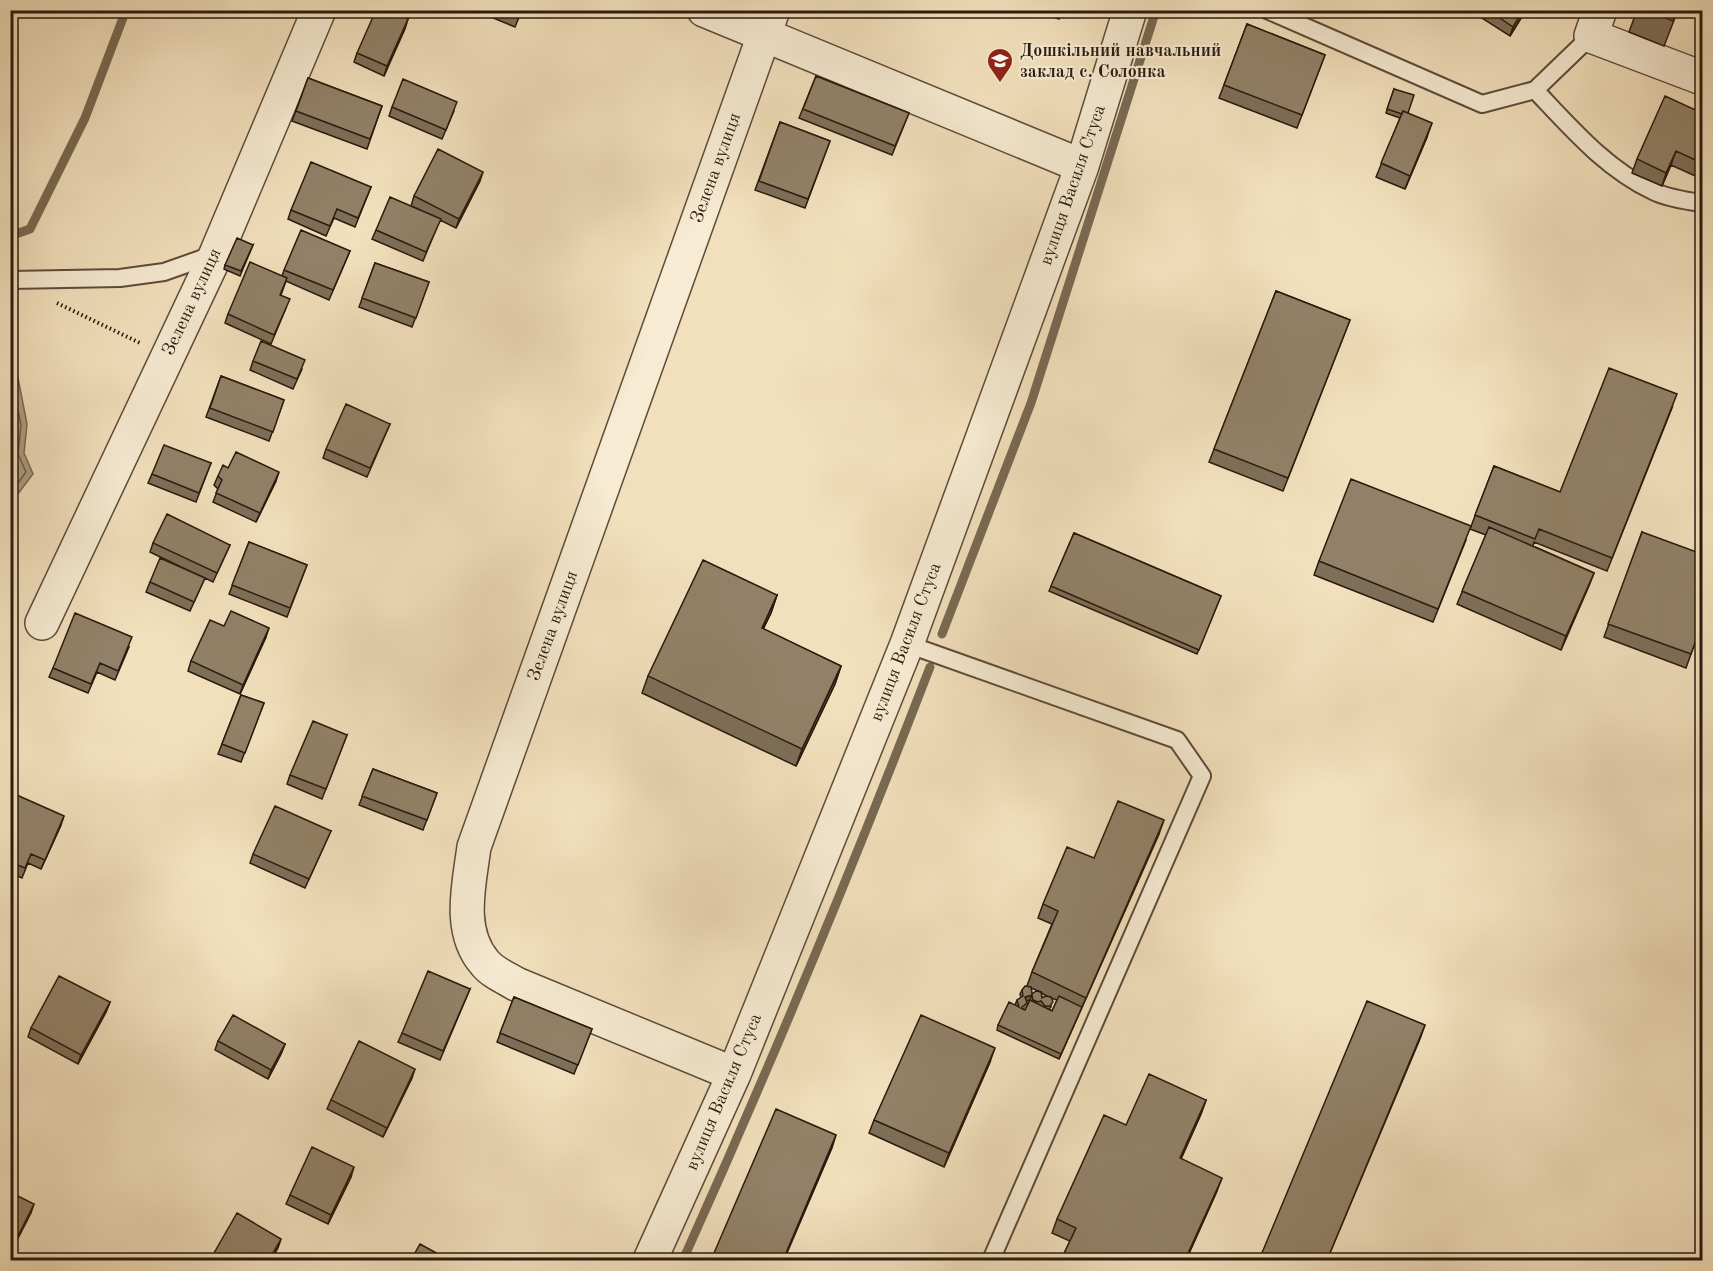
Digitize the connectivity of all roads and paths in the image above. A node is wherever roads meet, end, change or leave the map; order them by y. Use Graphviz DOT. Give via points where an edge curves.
graph roads {
  1 [pos="319,10"];
  2 [pos="704,10"];
  3 [pos="1130,10"];
  4 [pos="1267,10"];
  5 [pos="769,22"];
  6 [pos="1595,23"];
  7 [pos="1702,78"];
  8 [pos="1535,90"];
  9 [pos="1082,166"];
  10 [pos="1702,203"];
  11 [pos="216,254"];
  12 [pos="10,280"];
  13 [pos="52,301"];
  14 [pos="167,356"];
  15 [pos="42,623"];
  16 [pos="907,644"];
  17 [pos="734,1074"];
  18 [pos="650,1260"];
  19 [pos="991,1260"];
  1 -- 11 [label="street, Зелена вулиця"];
  2 -- 5 [label="street"];
  3 -- 9 [label="street, вулиця Василя Стуса"];
  4 -- 8 [label="lane" via="1482,104"];
  5 -- 9 [label="street"];
  5 -- 17 [label="street, Зелена вулиця" via="474,847 467,901 468,933 485,964 516,984"];
  6 -- 7 [label="street"];
  6 -- 8 [label="lane"];
  8 -- 10 [label="lane" via="1591,148 1623,174 1656,192"];
  9 -- 16 [label="street, вулиця Василя Стуса"];
  11 -- 12 [label="lane" via="164,272 120,278"];
  11 -- 14 [label="street, Зелена вулиця"];
  13 -- 14 [label="path"];
  14 -- 15 [label="street, Зелена вулиця"];
  16 -- 17 [label="street, вулиця Василя Стуса"];
  16 -- 19 [label="lane" via="1178,740 1202,776"];
  17 -- 18 [label="street, вулиця Василя Стуса"];
}
